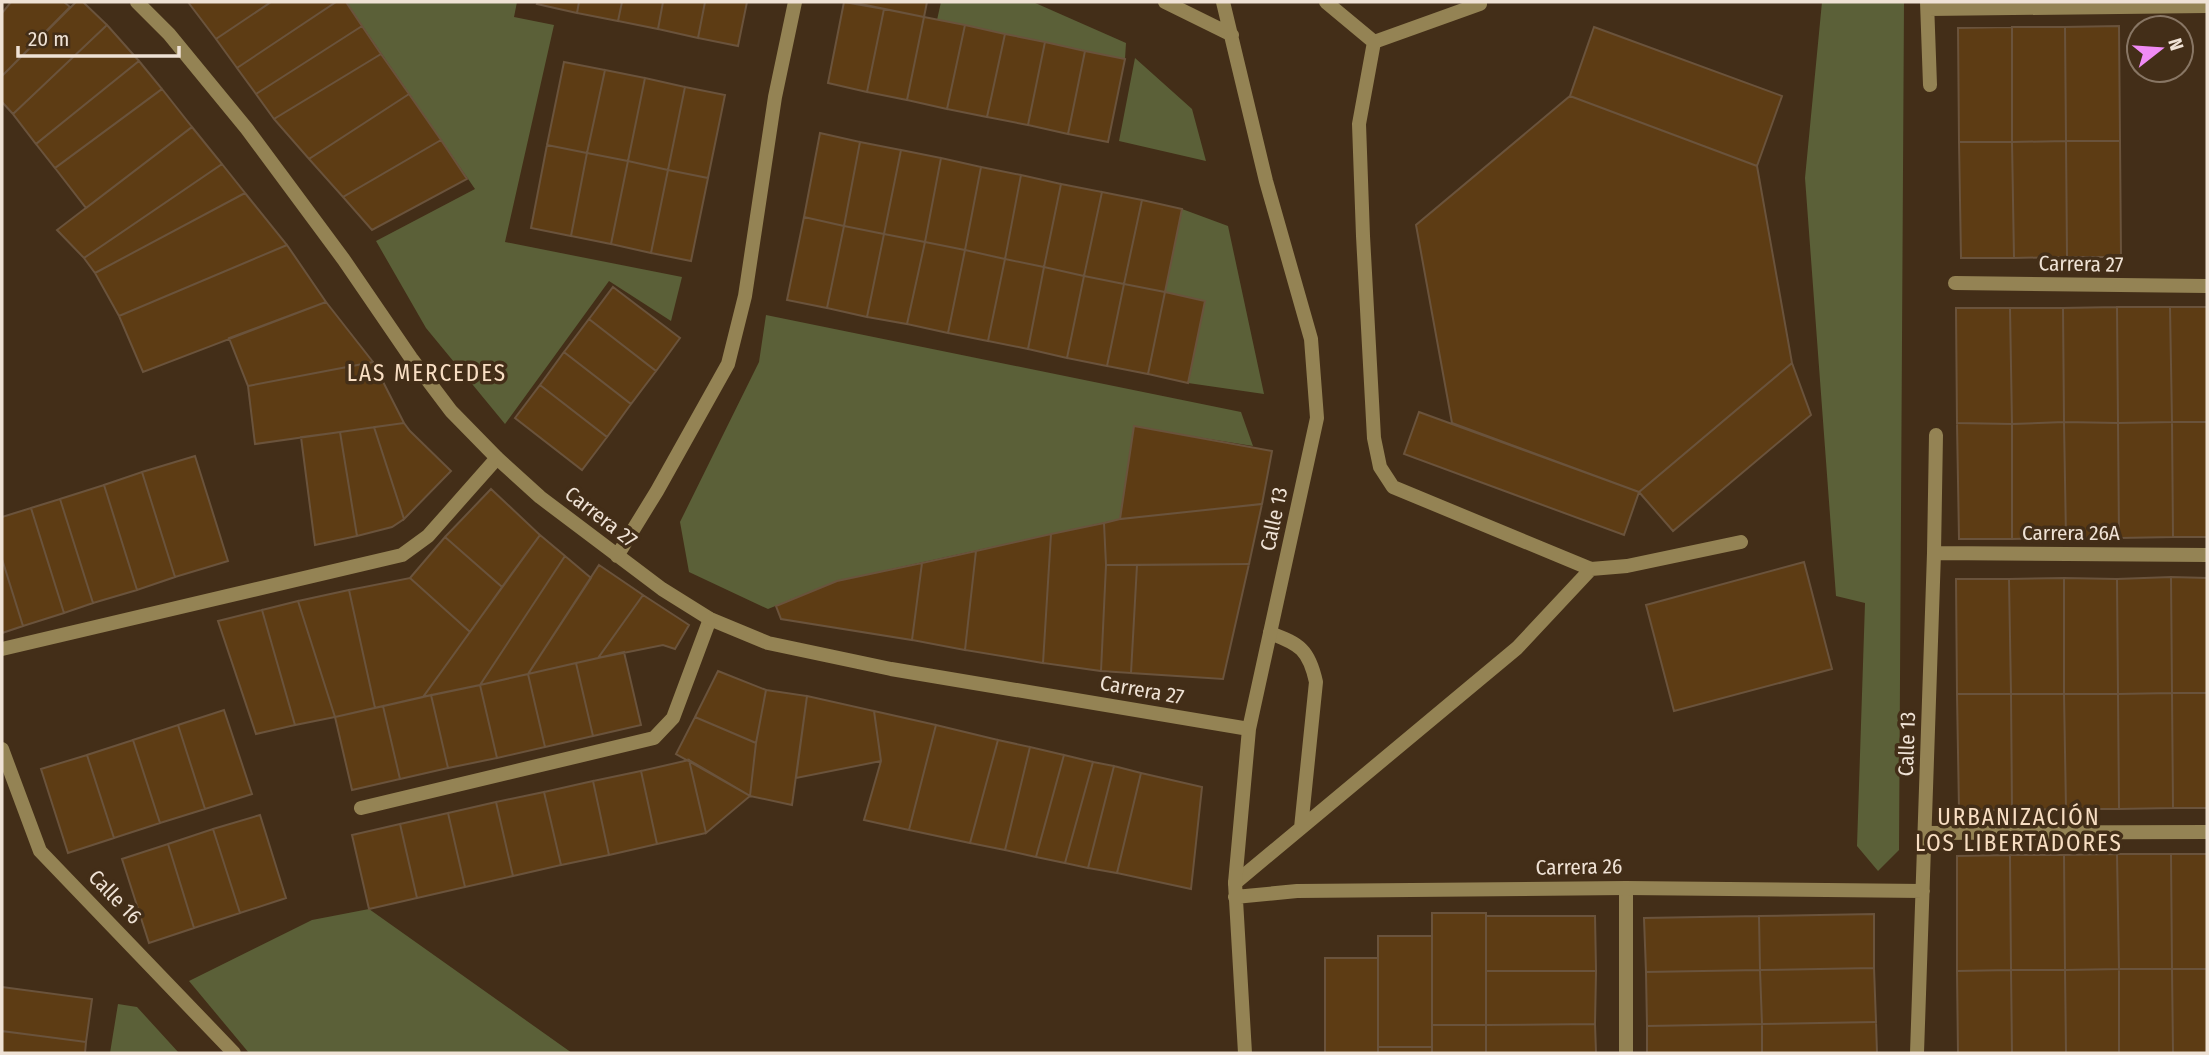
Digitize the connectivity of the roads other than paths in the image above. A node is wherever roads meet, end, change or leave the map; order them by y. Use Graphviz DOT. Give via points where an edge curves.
graph roads {
  1 [pos="137,2"];
  2 [pos="796,2"];
  3 [pos="1164,2"];
  4 [pos="1223,2"];
  5 [pos="1326,2"];
  6 [pos="1480,4"];
  7 [pos="1928,5"];
  8 [pos="2207,6"];
  9 [pos="1232,35"];
  10 [pos="1374,42"];
  11 [pos="1930,85"];
  12 [pos="1955,284"];
  13 [pos="2207,286"];
  14 [pos="1936,435"];
  15 [pos="497,458"];
  16 [pos="1741,542"];
  17 [pos="1934,553"];
  18 [pos="2207,555"];
  19 [pos="617,556"];
  20 [pos="1591,569"];
  21 [pos="710,619"];
  22 [pos="1270,633"];
  23 [pos="2,649"];
  24 [pos="1249,729"];
  25 [pos="2,749"];
  26 [pos="362,808"];
  27 [pos="1301,828"];
  28 [pos="2207,832"];
  29 [pos="1924,833"];
  30 [pos="1626,888"];
  31 [pos="1235,890"];
  32 [pos="1923,891"];
  33 [pos="234,1053"];
  34 [pos="1245,1053"];
  35 [pos="1626,1053"];
  36 [pos="1917,1053"];
  1 -- 15 [label="street, Carrera 27" via="247,129 419,369 451,411"];
  2 -- 19 [label="street" via="775,97 745,296 727,364"];
  3 -- 9 [label="street"];
  4 -- 9 [label="street, Calle 13"];
  5 -- 10 [label="street"];
  6 -- 10 [label="street"];
  7 -- 8 [label="street"];
  7 -- 11 [label="street"];
  9 -- 22 [label="street, Calle 13" via="1266,181 1311,339 1317,418"];
  10 -- 20 [label="street" via="1359,124 1374,438 1380,467 1393,487"];
  12 -- 13 [label="street, Carrera 27"];
  14 -- 17 [label="street, Calle 13"];
  15 -- 19 [label="street, Carrera 27"];
  15 -- 23 [label="street" via="428,536 402,555"];
  16 -- 20 [label="street"];
  17 -- 18 [label="street, Carrera 26A"];
  17 -- 29 [label="street, Calle 13"];
  19 -- 21 [label="street, Carrera 27"];
  20 -- 27 [label="street" via="1517,648"];
  21 -- 24 [label="street, Carrera 27" via="768,643 877,666"];
  21 -- 26 [label="street" via="673,718 654,738"];
  22 -- 24 [label="street, Calle 13"];
  22 -- 27 [label="street" via="1294,642 1313,668 1316,682"];
  24 -- 31 [label="street, Calle 13"];
  25 -- 33 [label="street, Calle 16" via="40,851"];
  27 -- 31 [label="street"];
  28 -- 29 [label="street"];
  29 -- 32 [label="street, Calle 13"];
  30 -- 31 [label="street, Carrera 26"];
  30 -- 32 [label="street, Carrera 26"];
  30 -- 35 [label="street"];
  31 -- 34 [label="street, Calle 13"];
  32 -- 36 [label="street, Calle 13"];
}
